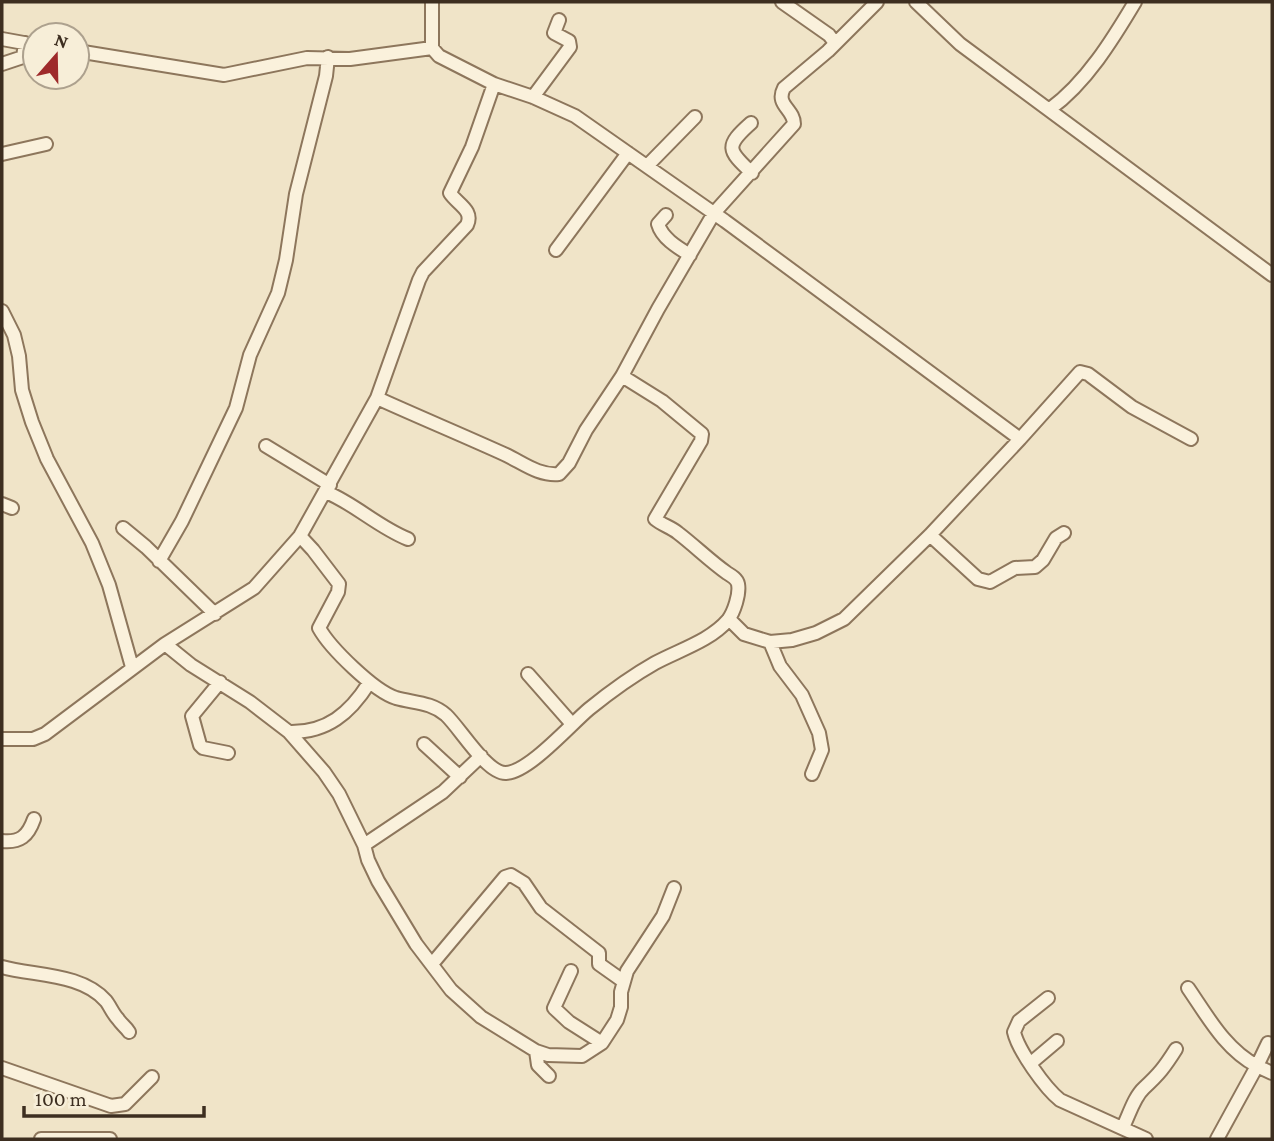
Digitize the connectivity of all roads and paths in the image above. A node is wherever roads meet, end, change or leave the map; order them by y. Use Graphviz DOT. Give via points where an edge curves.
graph roads {
  1 [pos="432,2"];
  2 [pos="782,2"];
  3 [pos="877,2"];
  4 [pos="916,2"];
  5 [pos="1135,2"];
  6 [pos="559,20"];
  7 [pos="2,40"];
  8 [pos="21,43"];
  9 [pos="835,43"];
  10 [pos="432,48"];
  11 [pos="91,53"];
  12 [pos="328,57"];
  13 [pos="21,58"];
  14 [pos="2,64"];
  15 [pos="494,84"];
  16 [pos="533,97"];
  17 [pos="1050,109"];
  18 [pos="695,117"];
  19 [pos="751,123"];
  20 [pos="46,144"];
  21 [pos="628,153"];
  22 [pos="2,154"];
  23 [pos="646,166"];
  24 [pos="752,173"];
  25 [pos="714,213"];
  26 [pos="666,215"];
  27 [pos="556,250"];
  28 [pos="690,255"];
  29 [pos="1272,275"];
  30 [pos="2,311"];
  31 [pos="622,376"];
  32 [pos="377,398"];
  33 [pos="1020,439"];
  34 [pos="1191,439"];
  35 [pos="266,446"];
  36 [pos="328,489"];
  37 [pos="122,528"];
  38 [pos="1064,533"];
  39 [pos="930,535"];
  40 [pos="300,536"];
  41 [pos="408,539"];
  42 [pos="159,561"];
  43 [pos="215,614"];
  44 [pos="729,619"];
  45 [pos="770,642"];
  46 [pos="165,644"];
  47 [pos="132,667"];
  48 [pos="528,674"];
  49 [pos="220,682"];
  50 [pos="369,683"];
  51 [pos="572,724"];
  52 [pos="289,732"];
  53 [pos="2,739"];
  54 [pos="424,744"];
  55 [pos="228,753"];
  56 [pos="481,756"];
  57 [pos="812,774"];
  58 [pos="460,777"];
  59 [pos="34,819"];
  60 [pos="2,841"];
  61 [pos="364,845"];
  62 [pos="674,888"];
  63 [pos="432,964"];
  64 [pos="2,967"];
  65 [pos="571,971"];
  66 [pos="623,981"];
  67 [pos="1188,988"];
  68 [pos="1048,998"];
  69 [pos="129,1032"];
  70 [pos="1056,1041"];
  71 [pos="602,1043"];
  72 [pos="1268,1043"];
  73 [pos="1176,1049"];
  74 [pos="536,1051"];
  75 [pos="1031,1063"];
  76 [pos="1257,1066"];
  77 [pos="2,1068"];
  78 [pos="1272,1073"];
  79 [pos="549,1076"];
  80 [pos="152,1077"];
  81 [pos="1123,1127"];
  82 [pos="45,1139"];
  83 [pos="110,1139"];
  84 [pos="1146,1139"];
  85 [pos="1217,1139"];
  1 -- 10 [label="street"];
  2 -- 9 [label="street"];
  3 -- 9 [label="street"];
  4 -- 17 [label="street" via="960,44"];
  5 -- 17 [label="street" via="1104,52"];
  6 -- 16 [label="street" via="554,33 569,41 570,47"];
  7 -- 8 [label="street"];
  9 -- 24 [label="street" via="784,88 781,101 794,124"];
  10 -- 12 [label="street" via="350,59"];
  10 -- 15 [label="street"];
  11 -- 12 [label="street" via="224,75 277,62"];
  12 -- 42 [label="street" via="278,293 250,355 236,408"];
  13 -- 14 [label="street"];
  15 -- 16 [label="street"];
  15 -- 32 [label="street" via="450,193 470,219 423,272"];
  16 -- 21 [label="street" via="575,116"];
  17 -- 29 [label="street"];
  18 -- 23 [label="street"];
  19 -- 24 [label="street" via="731,149"];
  20 -- 22 [label="street"];
  21 -- 23 [label="street"];
  21 -- 27 [label="street"];
  23 -- 25 [label="street"];
  24 -- 25 [label="street"];
  25 -- 28 [label="street"];
  25 -- 33 [label="street"];
  26 -- 28 [label="street" via="659,229"];
  28 -- 31 [label="street"];
  30 -- 47 [label="street" via="14,335 32,422 92,543"];
  31 -- 32 [label="street" via="569,463 559,474 550,475"];
  31 -- 44 [label="street" via="702,434 656,519 738,581"];
  32 -- 36 [label="street"];
  33 -- 34 [label="street" via="1080,372"];
  33 -- 39 [label="street"];
  35 -- 36 [label="street"];
  36 -- 40 [label="street"];
  36 -- 41 [label="street" via="390,532"];
  37 -- 42 [label="street"];
  38 -- 39 [label="street" via="1035,567 1015,568 990,582 978,579"];
  39 -- 45 [label="street" via="844,619 816,633"];
  40 -- 43 [label="street" via="254,588"];
  40 -- 50 [label="street" via="339,583 319,629"];
  42 -- 43 [label="street"];
  43 -- 46 [label="street"];
  44 -- 45 [label="street" via="744,634"];
  44 -- 51 [label="street" via="604,697"];
  45 -- 57 [label="street" via="819,733 822,750"];
  46 -- 47 [label="street"];
  46 -- 49 [label="street"];
  47 -- 53 [label="street" via="45,734 33,739"];
  48 -- 51 [label="street"];
  49 -- 52 [label="street"];
  49 -- 55 [label="street" via="192,720 203,748"];
  50 -- 52 [label="street" via="332,724 305,733"];
  50 -- 56 [label="street" via="394,697 437,708"];
  51 -- 56 [label="street" via="514,771 494,770"];
  52 -- 61 [label="street" via="339,794"];
  54 -- 58 [label="street"];
  56 -- 58 [label="street"];
  58 -- 61 [label="street"];
  59 -- 60 [label="street" via="18,841"];
  61 -- 63 [label="street" via="378,881"];
  62 -- 66 [label="street" via="663,916"];
  63 -- 66 [label="street" via="511,875 524,883 541,908 599,953 599,964"];
  63 -- 74 [label="street" via="467,1006"];
  64 -- 69 [label="street" via="91,989"];
  65 -- 71 [label="street" via="554,1007 557,1014"];
  66 -- 71 [label="street" via="617,1020"];
  67 -- 76 [label="street" via="1231,1048"];
  68 -- 75 [label="street" via="1019,1021 1014,1032"];
  70 -- 75 [label="street"];
  71 -- 74 [label="street" via="582,1056"];
  72 -- 76 [label="street"];
  73 -- 81 [label="street" via="1137,1098"];
  74 -- 79 [label="street" via="538,1065"];
  75 -- 81 [label="street" via="1060,1100"];
  76 -- 78 [label="street"];
  76 -- 85 [label="street"];
  77 -- 80 [label="street" via="111,1106 125,1104"];
  81 -- 84 [label="street"];
  82 -- 83 [label="street"];
}
